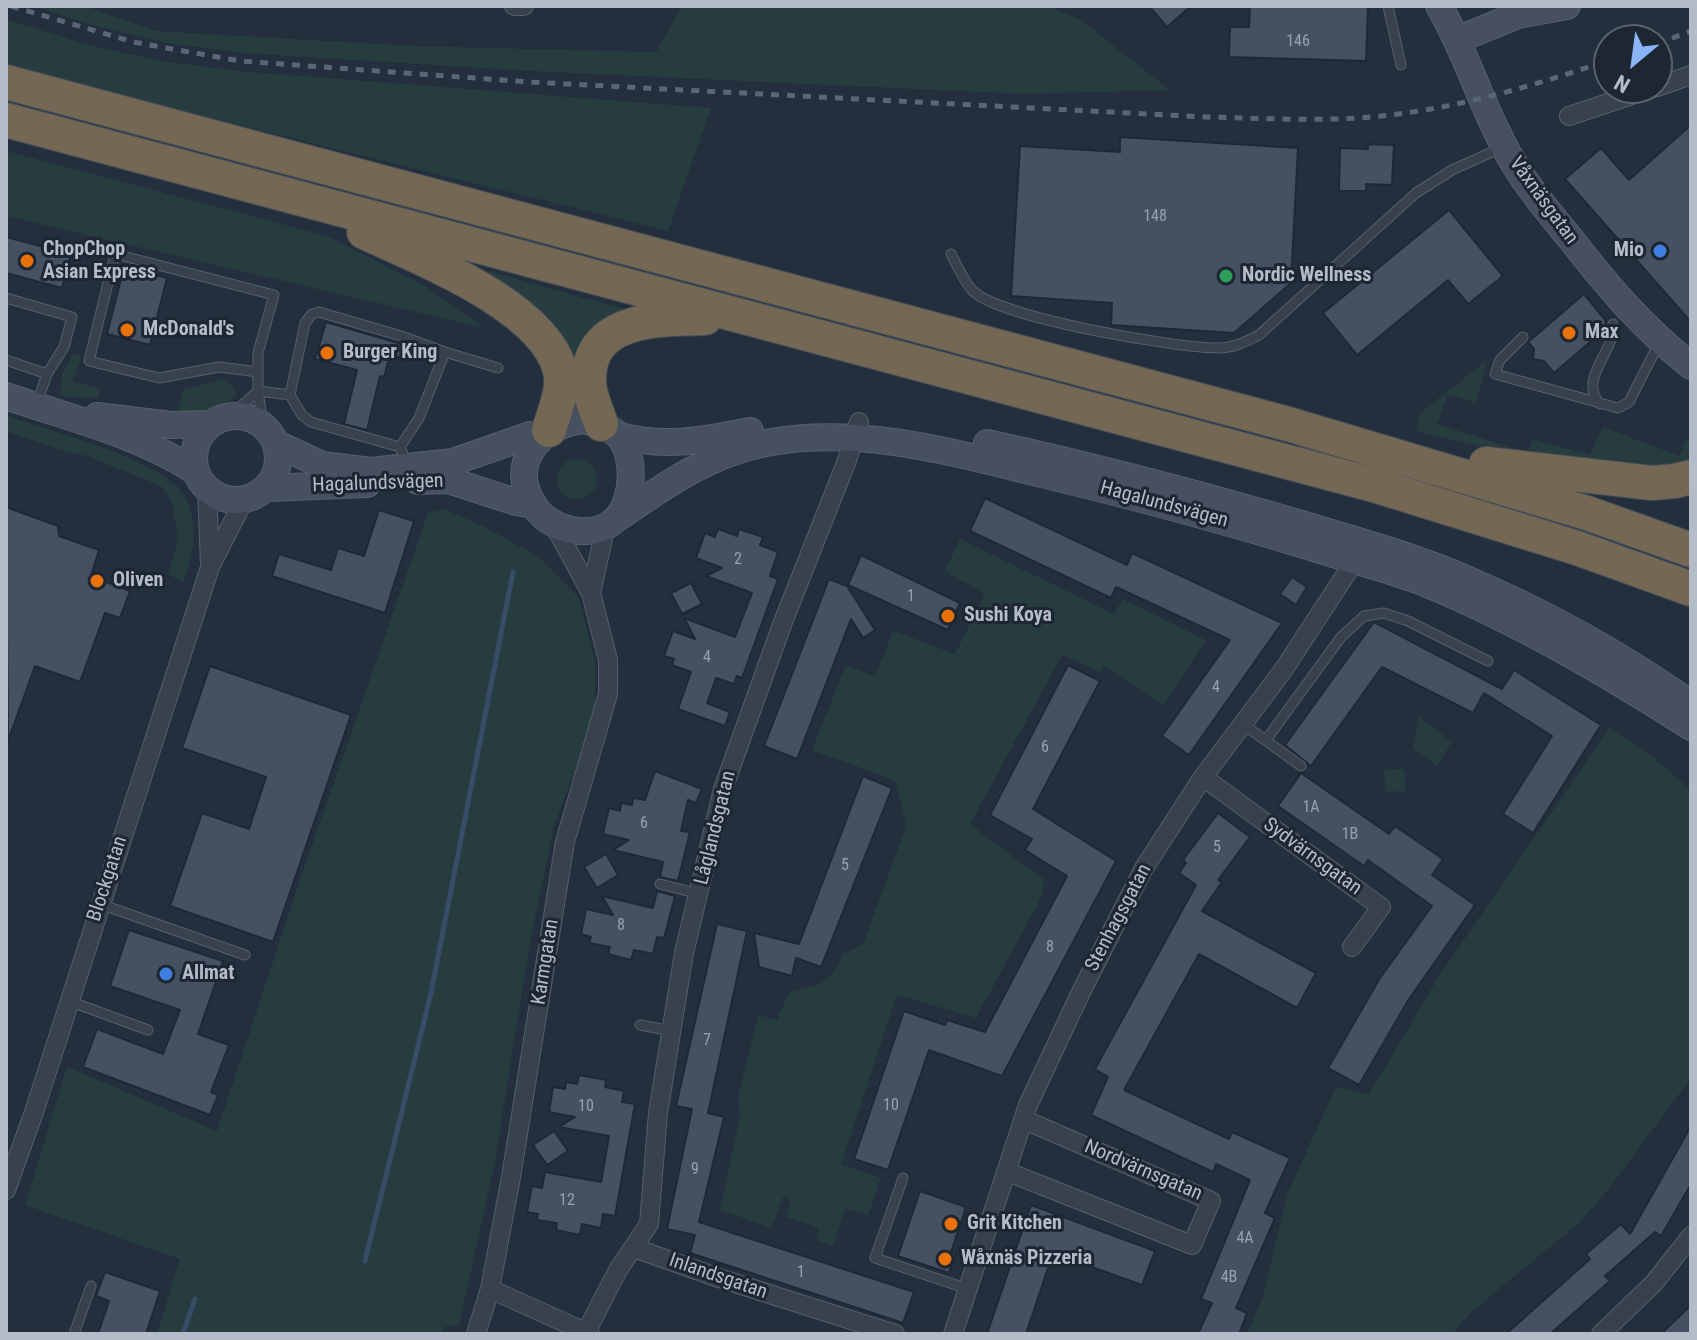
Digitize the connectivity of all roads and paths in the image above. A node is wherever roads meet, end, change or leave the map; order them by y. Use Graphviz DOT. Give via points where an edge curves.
graph roads {
  1 [pos="1388,6"];
  2 [pos="1439,6"];
  3 [pos="1567,6"];
  4 [pos="1459,39"];
  5 [pos="1401,65"];
  6 [pos="6,82"];
  7 [pos="1605,104"];
  8 [pos="1569,116"];
  9 [pos="6,120"];
  10 [pos="1504,146"];
  11 [pos="287,195"];
  12 [pos="951,254"];
  13 [pos="6,298"];
  14 [pos="743,317"];
  15 [pos="1613,324"];
  16 [pos="1523,337"];
  17 [pos="1660,341"];
  18 [pos="445,352"];
  19 [pos="6,360"];
  20 [pos="1691,366"];
  21 [pos="498,368"];
  22 [pos="258,372"];
  23 [pos="47,374"];
  24 [pos="258,391"];
  25 [pos="290,395"];
  26 [pos="6,396"];
  27 [pos="1600,404"];
  28 [pos="43,409"];
  29 [pos="220,420"];
  30 [pos="610,430"];
  31 [pos="856,430"];
  32 [pos="545,433"];
  33 [pos="270,435"];
  34 [pos="1387,452"];
  35 [pos="404,457"];
  36 [pos="1691,477"];
  37 [pos="201,480"];
  38 [pos="255,494"];
  39 [pos="533,505"];
  40 [pos="611,522"];
  41 [pos="554,525"];
  42 [pos="1691,550"];
  43 [pos="1361,552"];
  44 [pos="210,567"];
  45 [pos="1691,589"];
  46 [pos="591,593"];
  47 [pos="1488,661"];
  48 [pos="1691,704"];
  49 [pos="1243,724"];
  50 [pos="1691,727"];
  51 [pos="1266,740"];
  52 [pos="1301,766"];
  53 [pos="1203,777"];
  54 [pos="660,884"];
  55 [pos="699,894"];
  56 [pos="100,904"];
  57 [pos="1352,947"];
  58 [pos="245,955"];
  59 [pos="69,1001"];
  60 [pos="640,1025"];
  61 [pos="148,1030"];
  62 [pos="672,1031"];
  63 [pos="1025,1120"];
  64 [pos="12,1155"];
  65 [pos="1008,1172"];
  66 [pos="903,1178"];
  67 [pos="6,1190"];
  68 [pos="1691,1236"];
  69 [pos="634,1248"];
  70 [pos="91,1286"];
  71 [pos="490,1289"];
  72 [pos="968,1289"];
  73 [pos="566,1329"];
  74 [pos="588,1333"];
  75 [pos="74,1334"];
  76 [pos="476,1334"];
  77 [pos="895,1334"];
  78 [pos="953,1334"];
  79 [pos="1601,1334"];
  1 -- 5 [label="lane"];
  2 -- 4 [label="street, Våxnäsgatan"];
  3 -- 4 [label="street" via="1518,15"];
  4 -- 10 [label="street, Våxnäsgatan"];
  6 -- 34 [label="highway"];
  7 -- 8 [label="street"];
  9 -- 11 [label="highway"];
  10 -- 12 [label="lane" via="1416,193 1259,335 1238,345 1218,348 1118,336 1000,307 973,291"];
  10 -- 17 [label="street, Våxnäsgatan" via="1555,220"];
  11 -- 14 [label="highway"];
  11 -- 32 [label="highway" via="456,275 524,320 545,342 560,371 559,393"];
  13 -- 23 [label="lane" via="72,317 64,347"];
  14 -- 30 [label="highway" via="637,322 604,341 590,368 589,385"];
  14 -- 45 [label="highway" via="1387,489"];
  15 -- 27 [label="lane" via="1592,382"];
  16 -- 27 [label="lane" via="1500,360 1495,374"];
  17 -- 20 [label="street, Våxnäsgatan"];
  17 -- 27 [label="lane" via="1629,402 1618,408"];
  18 -- 21 [label="lane"];
  18 -- 25 [label="lane" via="319,312 305,323"];
  18 -- 35 [label="lane"];
  19 -- 23 [label="lane"];
  22 -- 22 [label="lane" via="274,295 115,254 89,361 159,378 219,367"];
  22 -- 24 [label="lane"];
  23 -- 28 [label="lane"];
  24 -- 25 [label="lane"];
  24 -- 29 [label="lane"];
  24 -- 33 [label="lane"];
  25 -- 35 [label="lane" via="311,422"];
  26 -- 28 [label="street"];
  28 -- 29 [label="street" via="171,425"];
  28 -- 37 [label="street" via="163,453"];
  29 -- 33 [label="street" via="248,417"];
  29 -- 37 [label="street" via="199,437 194,453"];
  30 -- 31 [label="street, Hagalundsvägen" via="652,442 687,443 800,423"];
  30 -- 32 [label="street, Hagalundsvägen" via="583,420"];
  30 -- 40 [label="street" via="630,468 625,502"];
  31 -- 40 [label="street, Hagalundsvägen" via="724,454 687,470"];
  31 -- 43 [label="street, Hagalundsvägen" via="903,426 1051,457 1219,501"];
  31 -- 55 [label="street, Låglandsgatan" via="738,742"];
  32 -- 35 [label="street, Hagalundsvägen" via="453,462"];
  32 -- 39 [label="street" via="527,462 527,491"];
  33 -- 35 [label="street, Hagalundsvägen" via="308,461 337,468 371,471"];
  33 -- 38 [label="street" via="279,460 276,475"];
  34 -- 36 [label="highway" via="1614,480 1652,483"];
  34 -- 42 [label="highway"];
  37 -- 38 [label="street" via="224,499"];
  37 -- 44 [label="street, Blockgatan"];
  38 -- 39 [label="street, Hagalundsvägen" via="448,480"];
  38 -- 44 [label="street, Blockgatan"];
  39 -- 41 [label="street, Hagalundsvägen"];
  40 -- 41 [label="street, Hagalundsvägen" via="589,531"];
  40 -- 46 [label="street, Karmgatan"];
  41 -- 46 [label="street, Karmgatan"];
  43 -- 48 [label="street, Hagalundsvägen" via="1463,577 1567,626"];
  43 -- 49 [label="street, Stenhagsgatan"];
  43 -- 50 [label="street, Hagalundsvägen" via="1535,634"];
  44 -- 56 [label="street, Blockgatan"];
  46 -- 71 [label="street, Karmgatan" via="608,660 608,694 565,842"];
  47 -- 51 [label="lane" via="1408,621 1384,613 1364,616 1341,637"];
  49 -- 51 [label="lane"];
  49 -- 53 [label="street, Stenhagsgatan"];
  51 -- 52 [label="lane"];
  53 -- 57 [label="street, Sydvärnsgatan" via="1381,907"];
  53 -- 63 [label="street, Stenhagsgatan" via="1144,868"];
  54 -- 55 [label="lane"];
  55 -- 62 [label="street, Låglandsgatan"];
  56 -- 58 [label="lane"];
  56 -- 59 [label="street, Blockgatan"];
  59 -- 61 [label="lane"];
  59 -- 64 [label="street, Blockgatan"];
  60 -- 62 [label="lane"];
  62 -- 69 [label="street, Låglandsgatan" via="658,1113 649,1224"];
  63 -- 65 [label="street, Stenhagsgatan"];
  63 -- 65 [label="street, Nordvärnsgatan" via="1211,1201 1192,1245"];
  64 -- 67 [label="street, Blockgatan"];
  65 -- 72 [label="street, Stenhagsgatan"];
  66 -- 72 [label="lane" via="875,1258"];
  68 -- 79 [label="street" via="1654,1283"];
  69 -- 74 [label="street"];
  69 -- 77 [label="street, Inlandsgatan"];
  70 -- 75 [label="lane"];
  71 -- 73 [label="street"];
  71 -- 76 [label="street, Karmgatan"];
  72 -- 78 [label="street, Stenhagsgatan"];
  73 -- 74 [label="street"];
}
